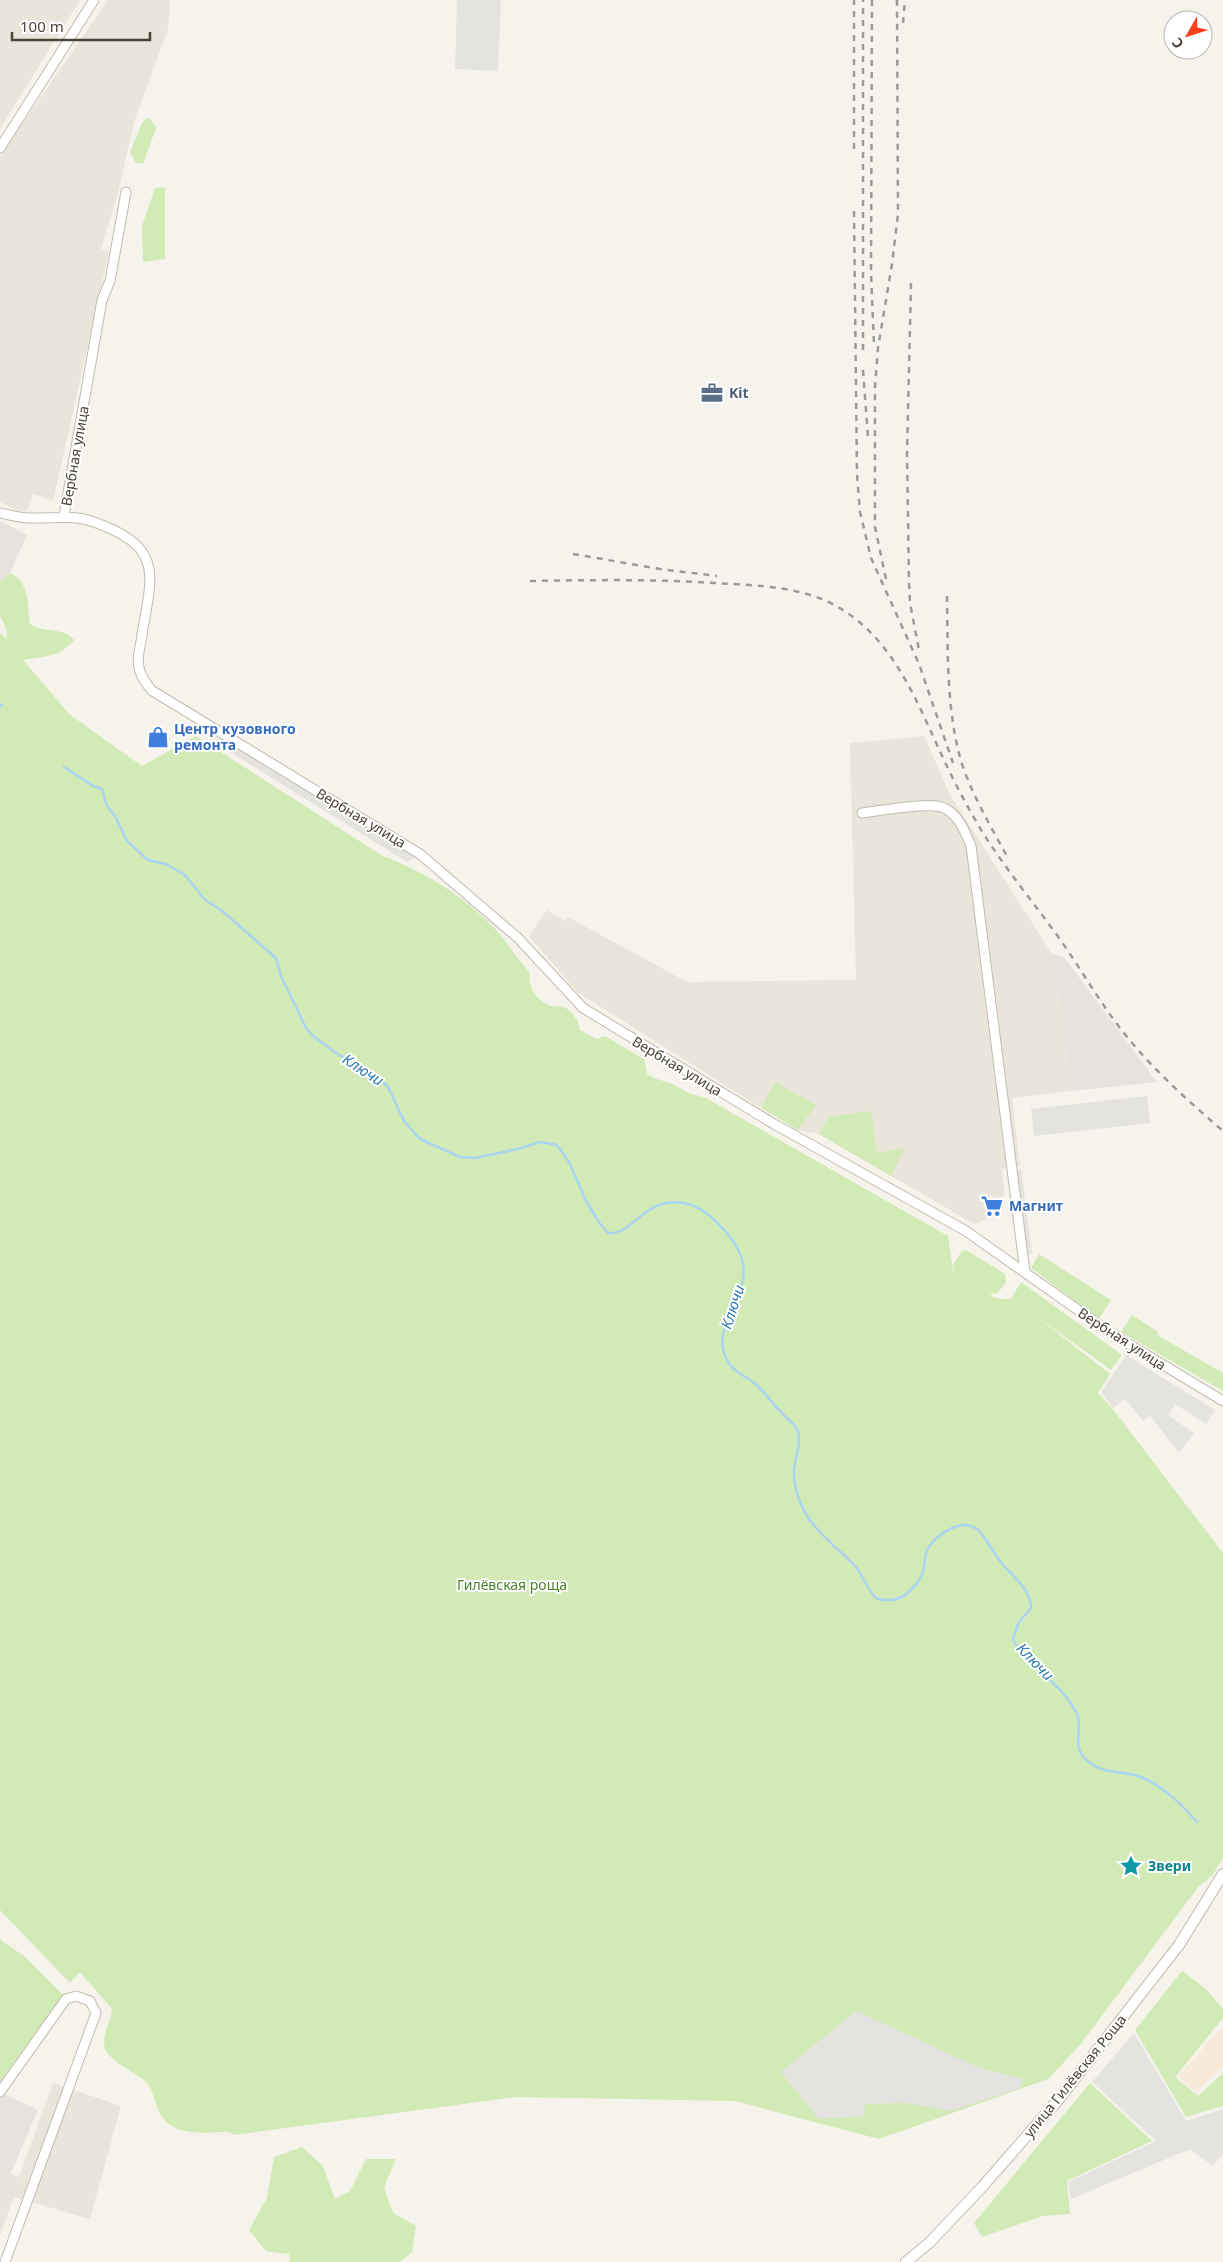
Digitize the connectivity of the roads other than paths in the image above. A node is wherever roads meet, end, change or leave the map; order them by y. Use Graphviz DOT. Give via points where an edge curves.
graph roads {
  1 [pos="94,0"];
  2 [pos="0,148"];
  3 [pos="126,192"];
  4 [pos="0,513"];
  5 [pos="64,516"];
  6 [pos="862,814"];
  7 [pos="1025,1272"];
  8 [pos="1223,1401"];
  9 [pos="1223,1874"];
  10 [pos="0,2092"];
  11 [pos="5,2262"];
  12 [pos="906,2262"];
  1 -- 2 [label="street"];
  3 -- 5 [label="street, Вербная улица" via="110,281 102,300"];
  4 -- 5 [label="street" via="30,518"];
  5 -- 7 [label="street, Вербная улица" via="112,530 140,547 147,558 151,577 138,661 141,675 151,690 420,854 518,938 583,1008 767,1120 966,1231"];
  6 -- 7 [label="street" via="921,806 944,807 963,825 971,846"];
  7 -- 8 [label="street, Вербная улица" via="1112,1334"];
  9 -- 12 [label="street, улица Гилёвская Роща" via="1179,1944 1058,2099 983,2186 930,2242"];
  10 -- 11 [label="street" via="66,2000 76,1996 90,2001 96,2013"];
}
